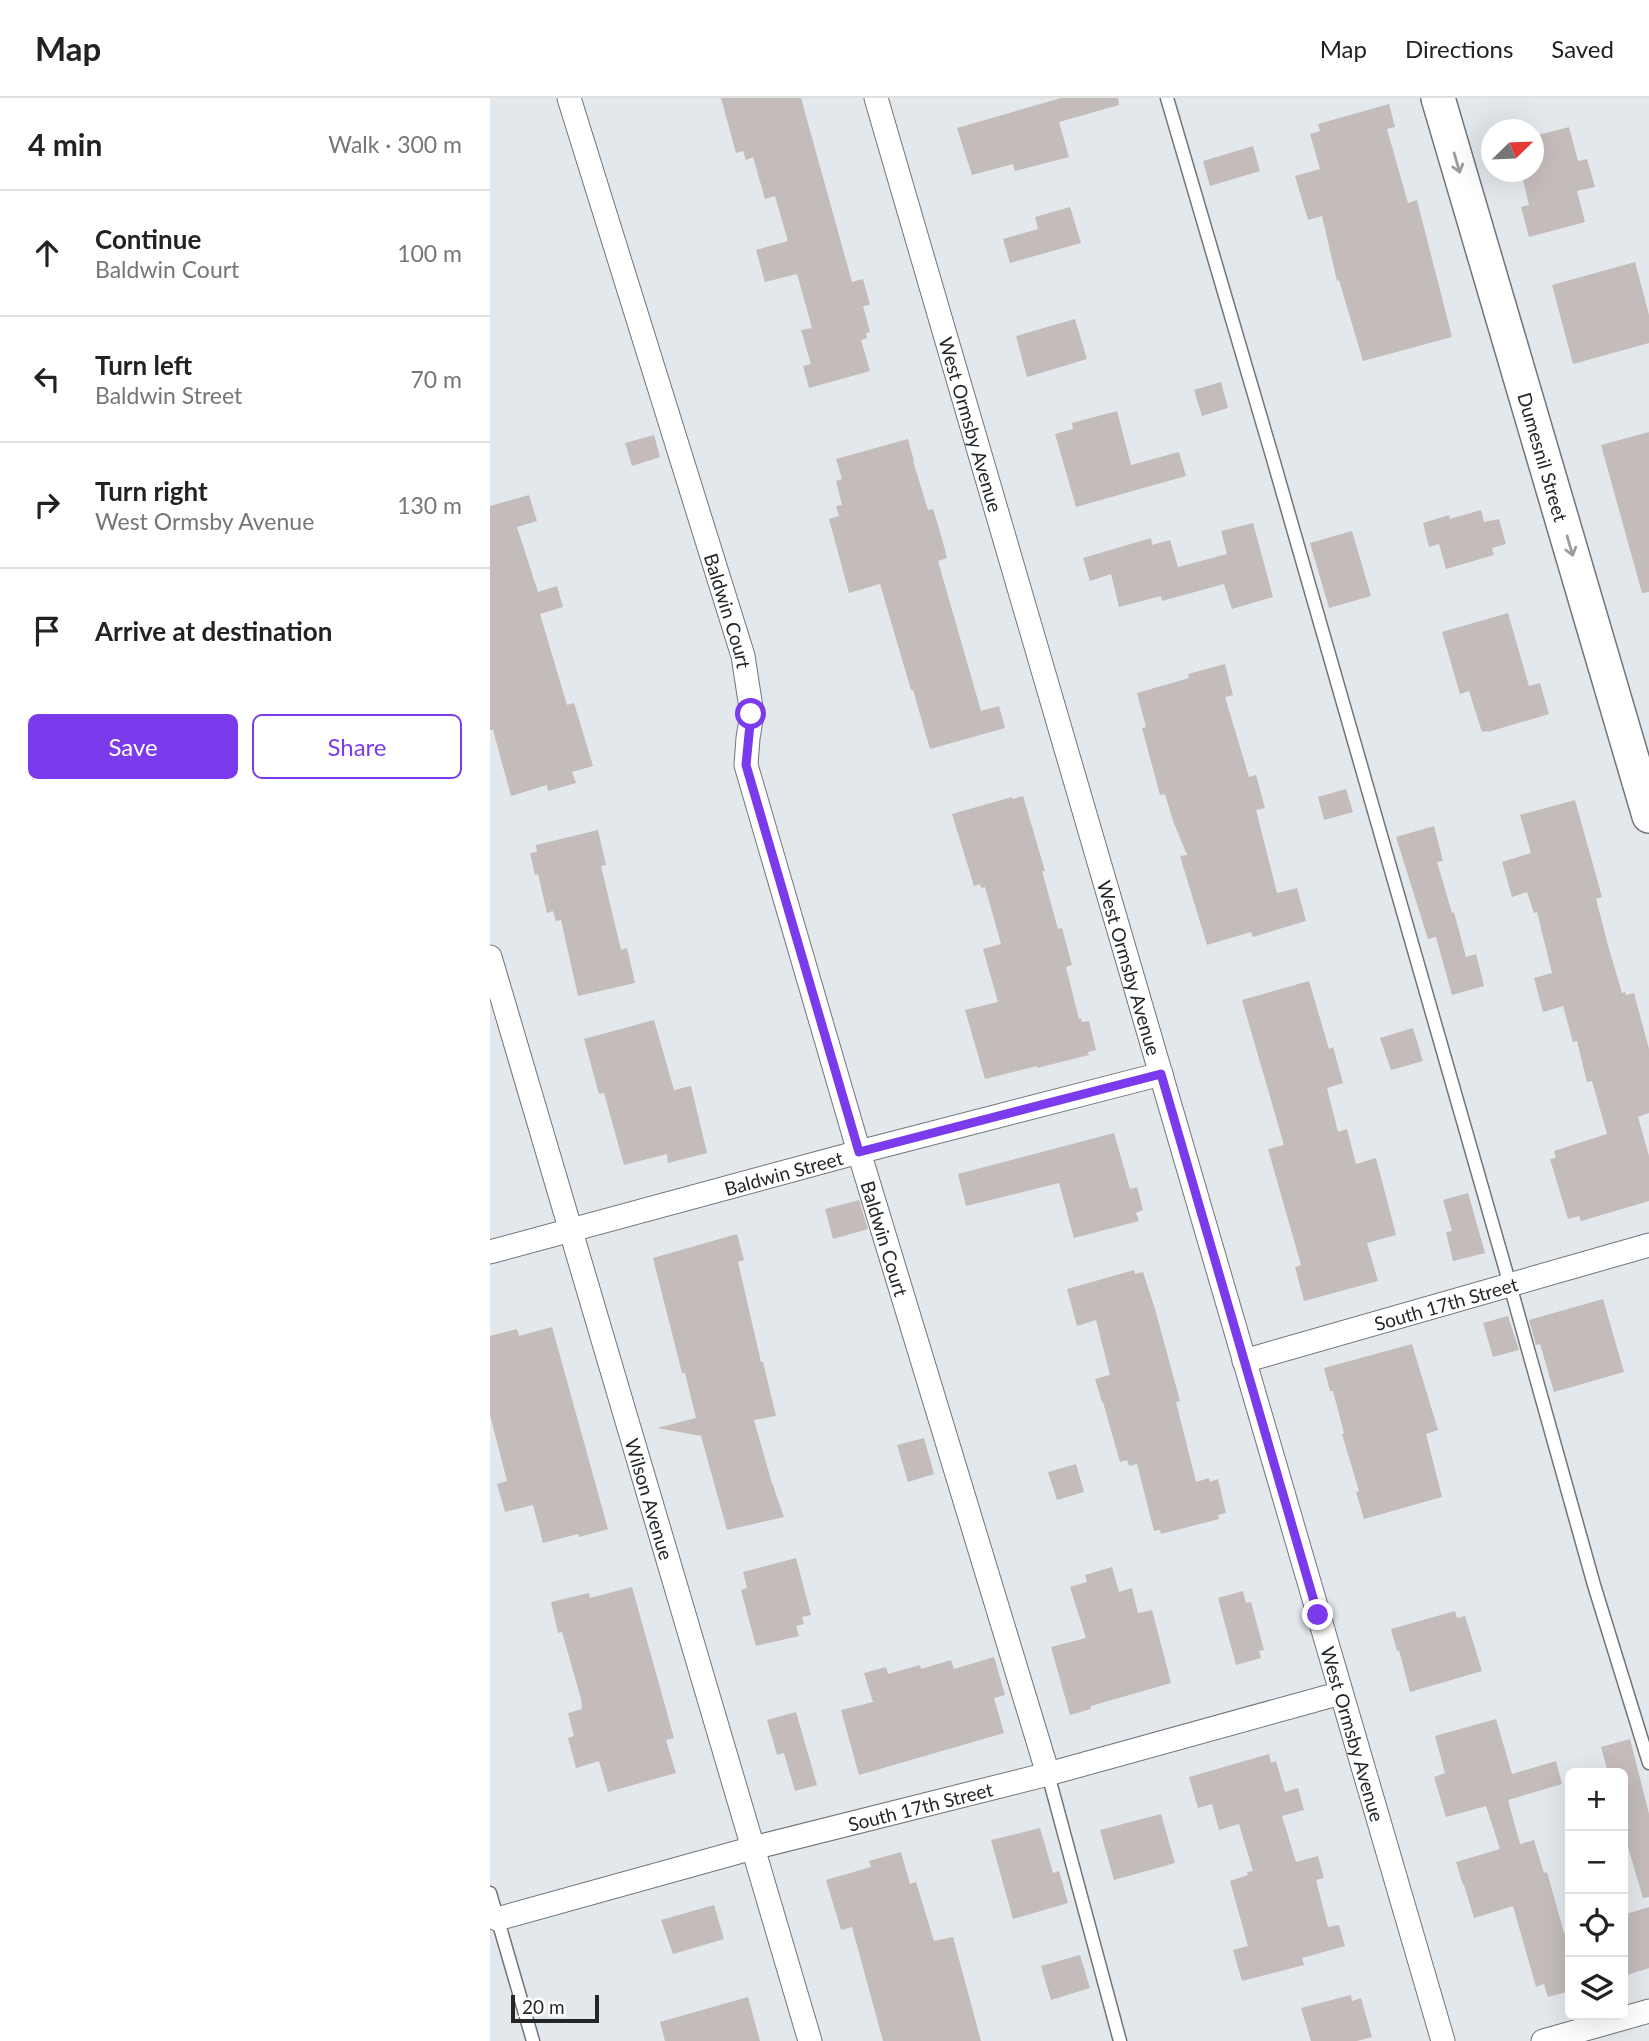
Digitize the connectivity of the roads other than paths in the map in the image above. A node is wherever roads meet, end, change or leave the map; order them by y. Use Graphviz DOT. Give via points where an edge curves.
graph roads {
  1 [pos="569,98"];
  2 [pos="876,98"];
  3 [pos="1167,98"];
  4 [pos="1438,98"];
  5 [pos="1649,817"];
  6 [pos="490,957"];
  7 [pos="1161,1074"];
  8 [pos="859,1152"];
  9 [pos="570,1230"];
  10 [pos="1649,1245"];
  11 [pos="490,1252"];
  12 [pos="1510,1285"];
  13 [pos="1244,1361"];
  14 [pos="1341,1693"];
  15 [pos="1649,1763"];
  16 [pos="1048,1774"];
  17 [pos="753,1848"];
  18 [pos="490,1893"];
  19 [pos="497,1919"];
  20 [pos="1649,2011"];
  21 [pos="533,2041"];
  22 [pos="810,2041"];
  23 [pos="1120,2041"];
  24 [pos="1443,2041"];
  25 [pos="1543,2041"];
  1 -- 8 [label="street, Baldwin Court" via="743,656 751,714 746,765"];
  2 -- 7 [label="street, West Ormsby Avenue"];
  3 -- 12 [label="lane"];
  4 -- 5 [label="main road, Dumesnil Street, one-way"];
  6 -- 9 [label="street, Wilson Avenue"];
  7 -- 8 [label="street, Baldwin Street"];
  7 -- 13 [label="street, West Ormsby Avenue"];
  8 -- 9 [label="street, Baldwin Street"];
  8 -- 16 [label="street, Baldwin Court"];
  9 -- 11 [label="street, Baldwin Street"];
  9 -- 17 [label="street, Wilson Avenue"];
  10 -- 12 [label="street, South 17th Street"];
  12 -- 13 [label="street, South 17th Street"];
  12 -- 15 [label="lane"];
  13 -- 14 [label="street, West Ormsby Avenue"];
  14 -- 16 [label="street, South 17th Street"];
  14 -- 24 [label="street, West Ormsby Avenue"];
  16 -- 17 [label="street, South 17th Street"];
  16 -- 23 [label="lane"];
  17 -- 19 [label="street, South 17th Street"];
  17 -- 22 [label="street, Wilson Avenue"];
  18 -- 19 [label="lane"];
  19 -- 21 [label="lane"];
  20 -- 25 [label="street"];
}
